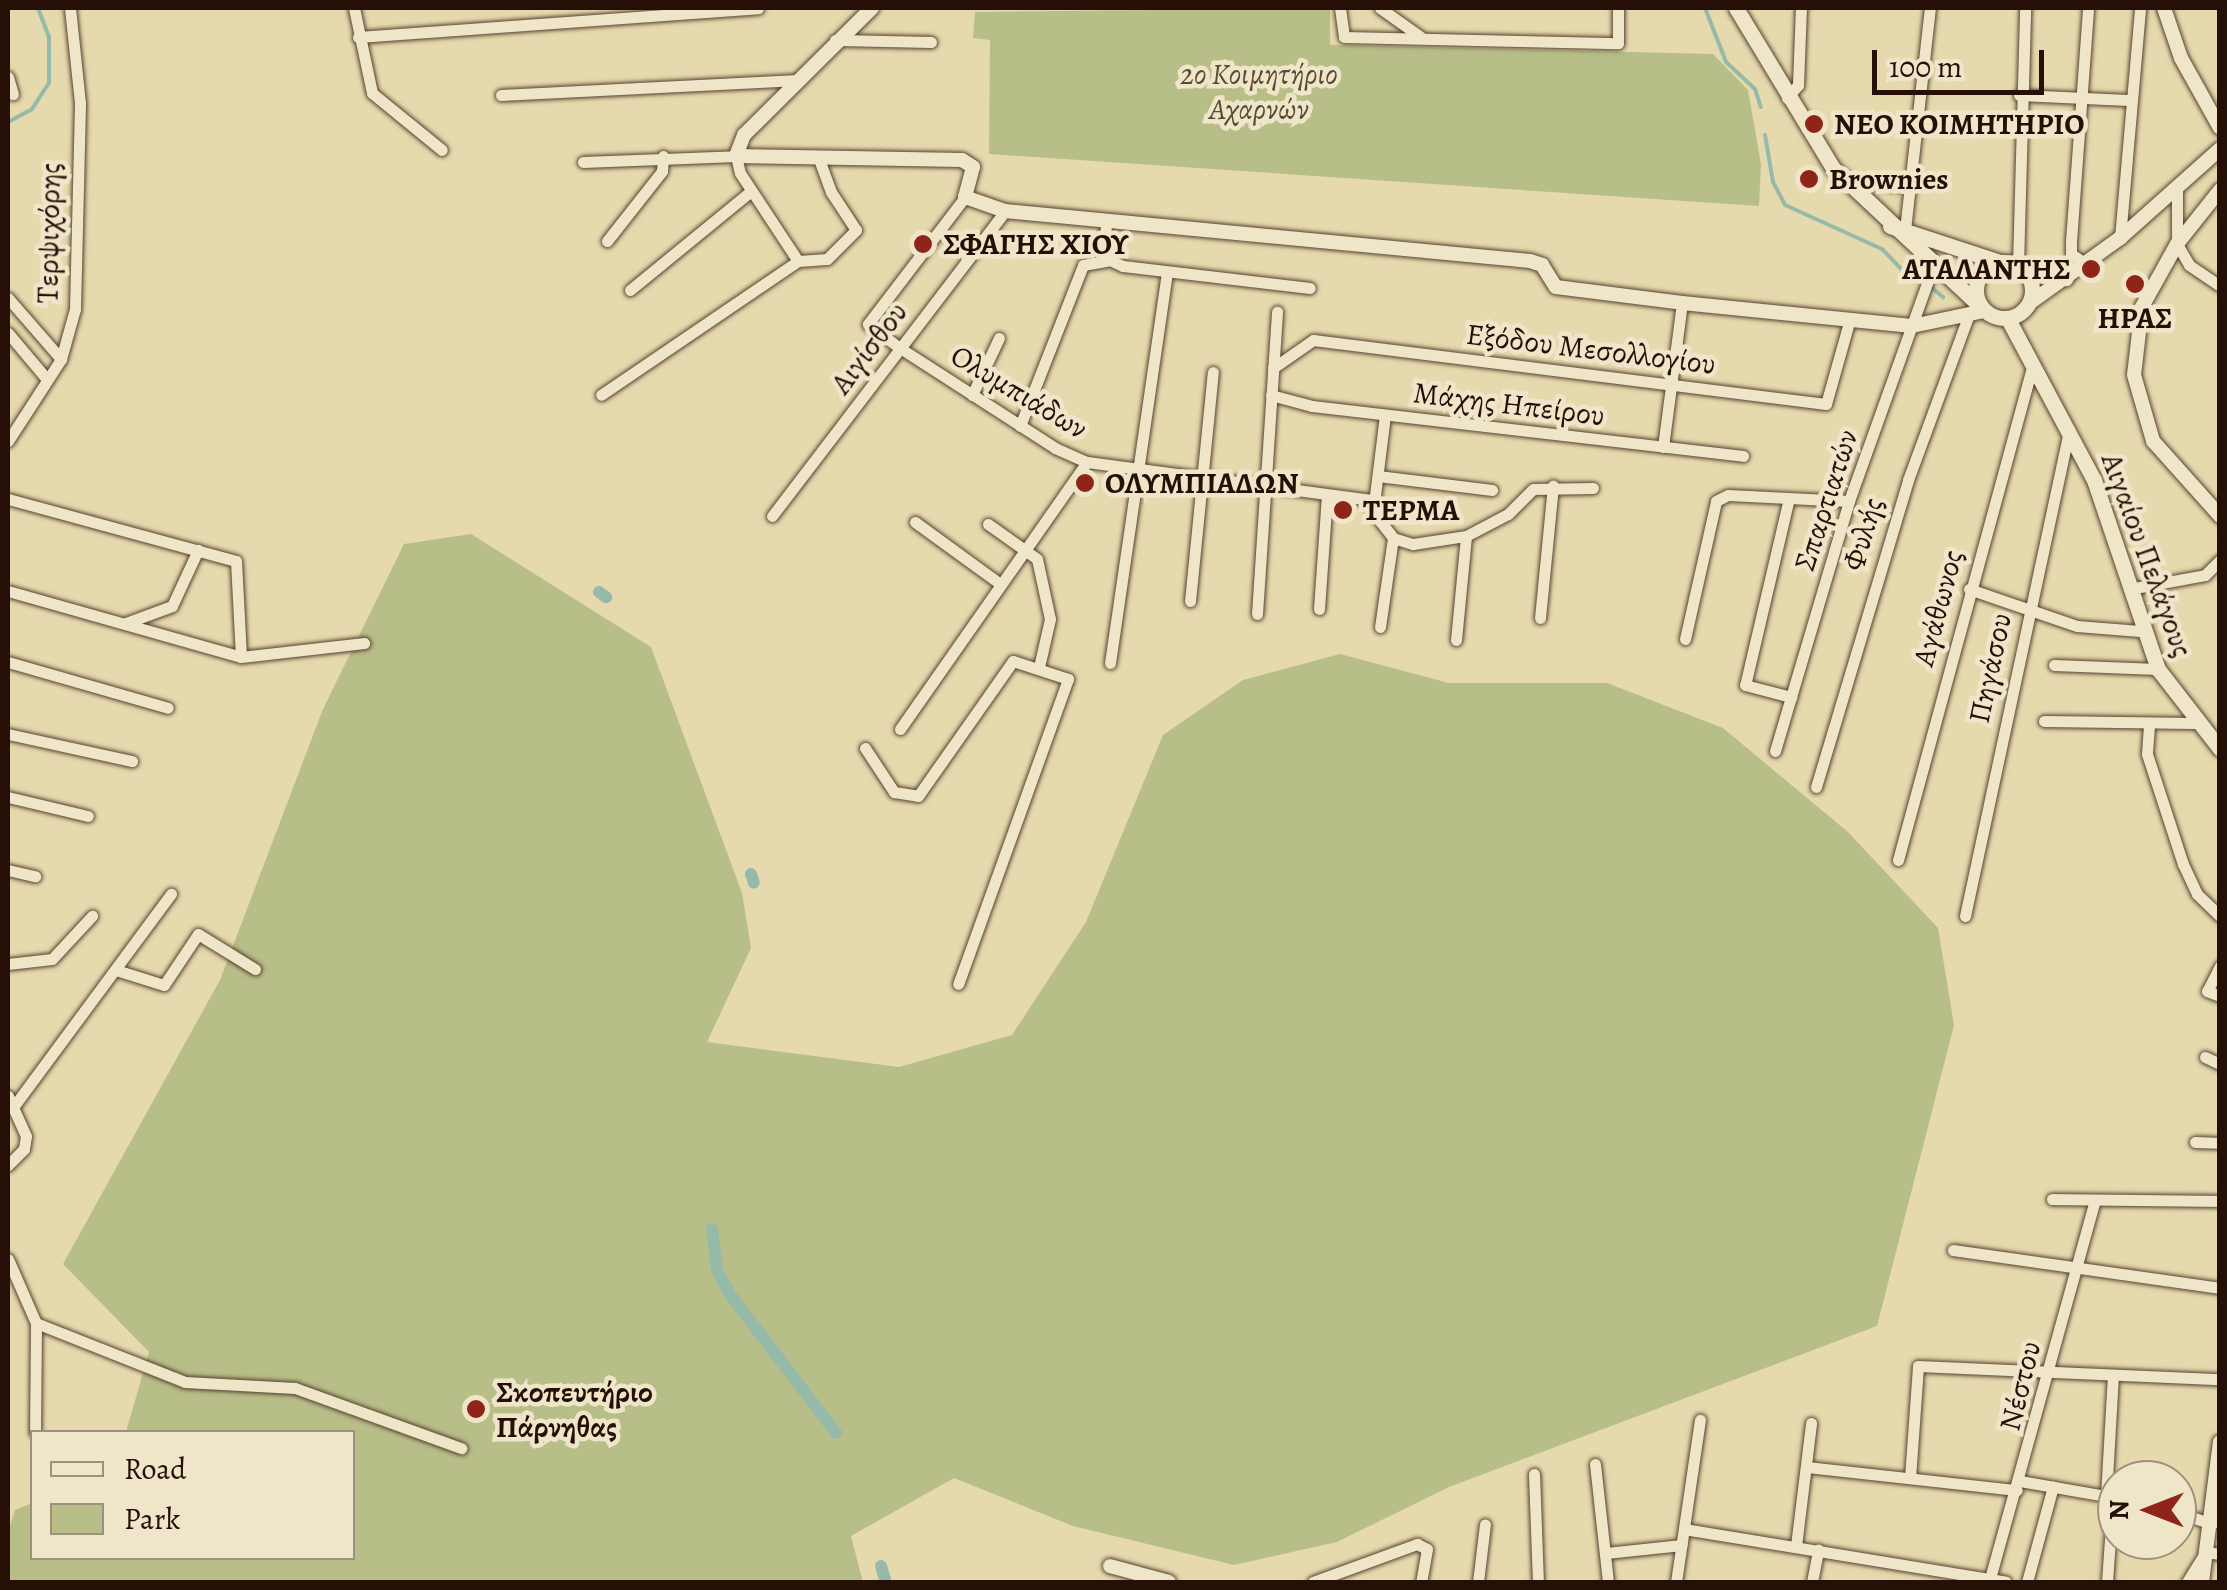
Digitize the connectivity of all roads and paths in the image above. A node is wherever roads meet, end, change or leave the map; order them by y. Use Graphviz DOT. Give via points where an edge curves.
graph roads {
  1 [pos="70,8"];
  2 [pos="354,8"];
  3 [pos="758,8"];
  4 [pos="872,8"];
  5 [pos="1340,8"];
  6 [pos="1380,8"];
  7 [pos="1618,8"];
  8 [pos="1736,8"];
  9 [pos="1801,8"];
  10 [pos="1930,8"];
  11 [pos="2025,8"];
  12 [pos="2088,8"];
  13 [pos="2140,8"];
  14 [pos="2164,8"];
  15 [pos="358,38"];
  16 [pos="1424,39"];
  17 [pos="835,40"];
  18 [pos="931,42"];
  19 [pos="8,77"];
  20 [pos="798,80"];
  21 [pos="13,94"];
  22 [pos="501,95"];
  23 [pos="2019,95"];
  24 [pos="2080,97"];
  25 [pos="1788,98"];
  26 [pos="2128,100"];
  27 [pos="2220,128"];
  28 [pos="2220,149"];
  29 [pos="442,150"];
  30 [pos="663,156"];
  31 [pos="736,156"];
  32 [pos="818,156"];
  33 [pos="584,162"];
  34 [pos="2176,185"];
  35 [pos="1850,186"];
  36 [pos="1912,186"];
  37 [pos="2220,190"];
  38 [pos="751,191"];
  39 [pos="965,197"];
  40 [pos="1006,210"];
  41 [pos="1106,222"];
  42 [pos="1897,228"];
  43 [pos="2120,238"];
  44 [pos="607,240"];
  45 [pos="2176,244"];
  46 [pos="1110,260"];
  47 [pos="798,261"];
  48 [pos="2000,262"];
  49 [pos="2086,264"];
  50 [pos="1933,267"];
  51 [pos="2021,268"];
  52 [pos="1167,274"];
  53 [pos="2066,278"];
  54 [pos="2220,286"];
  55 [pos="1310,288"];
  56 [pos="630,290"];
  57 [pos="8,298"];
  58 [pos="2032,302"];
  59 [pos="1682,303"];
  60 [pos="1977,311"];
  61 [pos="1277,312"];
  62 [pos="2008,318"];
  63 [pos="1849,322"];
  64 [pos="1912,326"];
  65 [pos="8,334"];
  66 [pos="1000,338"];
  67 [pos="900,348"];
  68 [pos="61,359"];
  69 [pos="1273,368"];
  70 [pos="2031,371"];
  71 [pos="1213,372"];
  72 [pos="46,377"];
  73 [pos="1672,384"];
  74 [pos="602,395"];
  75 [pos="972,395"];
  76 [pos="1271,395"];
  77 [pos="1385,414"];
  78 [pos="1020,426"];
  79 [pos="2069,432"];
  80 [pos="8,442"];
  81 [pos="1663,447"];
  82 [pos="1742,456"];
  83 [pos="1087,462"];
  84 [pos="1136,468"];
  85 [pos="1200,475"];
  86 [pos="1378,476"];
  87 [pos="1264,486"];
  88 [pos="1554,486"];
  89 [pos="1593,488"];
  90 [pos="1492,490"];
  91 [pos="1327,496"];
  92 [pos="1789,498"];
  93 [pos="8,499"];
  94 [pos="1374,500"];
  95 [pos="1849,502"];
  96 [pos="772,516"];
  97 [pos="2220,516"];
  98 [pos="915,522"];
  99 [pos="988,524"];
  100 [pos="1466,536"];
  101 [pos="1393,538"];
  102 [pos="1024,547"];
  103 [pos="198,550"];
  104 [pos="2220,560"];
  105 [pos="999,583"];
  106 [pos="2129,589"];
  107 [pos="1968,590"];
  108 [pos="8,591"];
  109 [pos="1190,601"];
  110 [pos="1319,609"];
  111 [pos="2027,611"];
  112 [pos="1257,614"];
  113 [pos="1540,618"];
  114 [pos="124,624"];
  115 [pos="1380,627"];
  116 [pos="2140,631"];
  117 [pos="1456,640"];
  118 [pos="1685,640"];
  119 [pos="364,643"];
  120 [pos="240,656"];
  121 [pos="8,662"];
  122 [pos="1110,663"];
  123 [pos="2054,664"];
  124 [pos="1039,668"];
  125 [pos="2158,669"];
  126 [pos="1792,697"];
  127 [pos="168,708"];
  128 [pos="2044,721"];
  129 [pos="2193,722"];
  130 [pos="2148,726"];
  131 [pos="900,729"];
  132 [pos="8,734"];
  133 [pos="865,748"];
  134 [pos="2220,749"];
  135 [pos="1776,751"];
  136 [pos="132,761"];
  137 [pos="1816,787"];
  138 [pos="8,796"];
  139 [pos="88,816"];
  140 [pos="1898,860"];
  141 [pos="8,870"];
  142 [pos="35,876"];
  143 [pos="171,894"];
  144 [pos="92,916"];
  145 [pos="1965,916"];
  146 [pos="2220,916"];
  147 [pos="8,964"];
  148 [pos="2220,966"];
  149 [pos="255,969"];
  150 [pos="116,970"];
  151 [pos="958,984"];
  152 [pos="2213,994"];
  153 [pos="2205,1057"];
  154 [pos="2220,1064"];
  155 [pos="11,1101"];
  156 [pos="2195,1142"];
  157 [pos="2220,1143"];
  158 [pos="8,1165"];
  159 [pos="2052,1199"];
  160 [pos="2095,1200"];
  161 [pos="2220,1201"];
  162 [pos="1953,1250"];
  163 [pos="8,1259"];
  164 [pos="2077,1269"];
  165 [pos="2220,1288"];
  166 [pos="36,1323"];
  167 [pos="2049,1374"];
  168 [pos="2113,1376"];
  169 [pos="2220,1379"];
  170 [pos="1700,1420"];
  171 [pos="1812,1424"];
  172 [pos="35,1430"];
  173 [pos="2220,1442"];
  174 [pos="461,1448"];
  175 [pos="2112,1460"];
  176 [pos="1595,1464"];
  177 [pos="1807,1467"];
  178 [pos="1534,1474"];
  179 [pos="1910,1478"];
  180 [pos="2019,1486"];
  181 [pos="2053,1486"];
  182 [pos="2097,1494"];
  183 [pos="2197,1519"];
  184 [pos="1485,1524"];
  185 [pos="2212,1524"];
  186 [pos="1684,1530"];
  187 [pos="1682,1545"];
  188 [pos="1796,1546"];
  189 [pos="1818,1550"];
  190 [pos="1606,1553"];
  191 [pos="2213,1553"];
  192 [pos="1110,1566"];
  193 [pos="1990,1580"];
  194 [pos="1169,1582"];
  195 [pos="1312,1582"];
  196 [pos="1421,1582"];
  197 [pos="1478,1582"];
  198 [pos="1538,1582"];
  199 [pos="1608,1582"];
  200 [pos="1676,1582"];
  201 [pos="1812,1582"];
  202 [pos="2006,1582"];
  203 [pos="2027,1582"];
  204 [pos="2186,1582"];
  205 [pos="2202,1582"];
  1 -- 68 [label="street, Τερψιχόρης" via="80,103 73,185 77,290"];
  2 -- 15 [label="street"];
  3 -- 15 [label="street"];
  4 -- 17 [label="street"];
  5 -- 16 [label="street" via="1344,38"];
  6 -- 16 [label="street"];
  7 -- 16 [label="street" via="1618,44"];
  8 -- 25 [label="main road"];
  9 -- 25 [label="street" via="1798,85"];
  10 -- 36 [label="street"];
  11 -- 23 [label="street"];
  12 -- 24 [label="street"];
  13 -- 26 [label="street"];
  14 -- 27 [label="street" via="2180,58"];
  15 -- 29 [label="street" via="372,93"];
  17 -- 18 [label="street"];
  17 -- 20 [label="street"];
  19 -- 21 [label="street"];
  20 -- 22 [label="street"];
  20 -- 31 [label="street" via="744,135"];
  23 -- 24 [label="street"];
  23 -- 51 [label="street"];
  24 -- 26 [label="street"];
  24 -- 49 [label="street" via="2071,241 2072,254"];
  25 -- 35 [label="main road"];
  26 -- 43 [label="street"];
  28 -- 34 [label="street"];
  30 -- 31 [label="street"];
  30 -- 33 [label="street"];
  30 -- 44 [label="street" via="662,171"];
  31 -- 32 [label="street"];
  31 -- 38 [label="street"];
  32 -- 39 [label="street" via="968,162 972,178"];
  32 -- 47 [label="street" via="856,230 827,259"];
  34 -- 43 [label="street"];
  34 -- 45 [label="street"];
  35 -- 36 [label="street"];
  35 -- 42 [label="main road"];
  36 -- 42 [label="street"];
  37 -- 45 [label="street"];
  38 -- 47 [label="street"];
  38 -- 56 [label="street"];
  39 -- 40 [label="street"];
  39 -- 67 [label="street, Ολυμπιάδων" via="868,324"];
  40 -- 41 [label="street"];
  40 -- 67 [label="street, Αιγίσθου"];
  41 -- 46 [label="street"];
  41 -- 59 [label="street" via="1530,261 1542,265 1556,287"];
  42 -- 48 [label="main road"];
  42 -- 50 [label="main road"];
  43 -- 49 [label="street"];
  45 -- 54 [label="street" via="2189,265"];
  45 -- 97 [label="street" via="2142,307 2135,340 2137,393 2152,442"];
  46 -- 52 [label="street"];
  46 -- 78 [label="street" via="1084,264"];
  47 -- 74 [label="street"];
  48 -- 51 [label="main road"];
  48 -- 60 [label="main road" via="1978,278"];
  49 -- 53 [label="street"];
  50 -- 60 [label="main road"];
  50 -- 64 [label="street, Σπαρτιατών"];
  51 -- 53 [label="street"];
  51 -- 58 [label="main road"];
  52 -- 55 [label="street"];
  52 -- 84 [label="street"];
  53 -- 58 [label="street"];
  57 -- 68 [label="street"];
  58 -- 62 [label="main road"];
  59 -- 63 [label="street"];
  59 -- 73 [label="street"];
  60 -- 62 [label="main road"];
  60 -- 64 [label="street"];
  60 -- 137 [label="street, Φυλής" via="1908,480"];
  61 -- 69 [label="street"];
  62 -- 70 [label="main road, Αιγαίου Πελάγους"];
  63 -- 64 [label="street"];
  63 -- 73 [label="street, Εξόδου Μεσολλογίου" via="1826,404"];
  64 -- 95 [label="street, Σπαρτιατών"];
  65 -- 72 [label="street"];
  66 -- 75 [label="street"];
  67 -- 75 [label="street, Ολυμπιάδων"];
  67 -- 96 [label="street, Αιγίσθου"];
  68 -- 72 [label="street, Τερψιχόρης"];
  69 -- 73 [label="street, Εξόδου Μεσολλογίου" via="1313,340"];
  69 -- 76 [label="street"];
  70 -- 79 [label="main road, Αιγαίου Πελάγους"];
  70 -- 107 [label="street, Αγάθωνος"];
  71 -- 85 [label="street"];
  72 -- 80 [label="street, Τερψιχόρης"];
  73 -- 81 [label="street"];
  75 -- 78 [label="street, Ολυμπιάδων"];
  76 -- 77 [label="street, Μάχης Ηπείρου"];
  76 -- 87 [label="street"];
  77 -- 81 [label="street, Μάχης Ηπείρου"];
  77 -- 86 [label="street"];
  78 -- 83 [label="street, Ολυμπιάδων"];
  79 -- 106 [label="main road, Αιγαίου Πελάγους" via="2116,537"];
  79 -- 111 [label="street, Πηγάσου"];
  81 -- 82 [label="street, Μάχης Ηπείρου"];
  83 -- 84 [label="street, Ολυμπιάδων"];
  83 -- 102 [label="street"];
  84 -- 85 [label="street, Ολυμπιάδων"];
  84 -- 122 [label="street"];
  85 -- 87 [label="street, Ολυμπιάδων"];
  85 -- 109 [label="street"];
  86 -- 90 [label="street"];
  86 -- 94 [label="street"];
  87 -- 91 [label="street, Ολυμπιάδων"];
  87 -- 112 [label="street"];
  88 -- 89 [label="street"];
  88 -- 100 [label="street" via="1534,489 1508,514"];
  88 -- 113 [label="street"];
  91 -- 94 [label="street, Ολυμπιάδων"];
  91 -- 110 [label="street"];
  92 -- 95 [label="street"];
  92 -- 118 [label="street" via="1716,500"];
  92 -- 126 [label="street" via="1745,686"];
  93 -- 103 [label="street"];
  94 -- 101 [label="street" via="1373,512"];
  95 -- 126 [label="street, Σπαρτιατών"];
  98 -- 105 [label="street"];
  99 -- 102 [label="street"];
  100 -- 101 [label="street" via="1413,544"];
  100 -- 117 [label="street"];
  101 -- 115 [label="street"];
  102 -- 105 [label="street"];
  102 -- 124 [label="street" via="1037,559 1047,588 1050,619"];
  103 -- 114 [label="street" via="172,606"];
  103 -- 120 [label="street" via="236,560"];
  104 -- 106 [label="street" via="2206,575"];
  105 -- 131 [label="street"];
  106 -- 116 [label="main road, Αιγαίου Πελάγους"];
  107 -- 111 [label="street"];
  107 -- 140 [label="street, Αγάθωνος"];
  108 -- 114 [label="street"];
  111 -- 116 [label="street" via="2104,632"];
  111 -- 145 [label="street, Πηγάσου"];
  114 -- 120 [label="street"];
  116 -- 125 [label="main road, Αιγαίου Πελάγους"];
  119 -- 120 [label="street"];
  121 -- 127 [label="street"];
  123 -- 125 [label="street"];
  124 -- 133 [label="street" via="1013,661 918,796 894,792"];
  124 -- 151 [label="street" via="1068,680"];
  125 -- 129 [label="main road, Αιγαίου Πελάγους"];
  126 -- 135 [label="street, Σπαρτιατών"];
  128 -- 130 [label="street"];
  129 -- 130 [label="street"];
  129 -- 134 [label="main road, Αιγαίου Πελάγους"];
  130 -- 146 [label="street" via="2147,754 2182,864"];
  132 -- 136 [label="street"];
  138 -- 139 [label="street"];
  141 -- 142 [label="street"];
  143 -- 150 [label="street"];
  144 -- 147 [label="street" via="52,958"];
  148 -- 152 [label="street"];
  149 -- 150 [label="street" via="198,934 164,984"];
  150 -- 155 [label="street"];
  153 -- 154 [label="street"];
  155 -- 158 [label="street" via="26,1136 24,1149"];
  156 -- 157 [label="street"];
  159 -- 160 [label="street"];
  160 -- 161 [label="street"];
  160 -- 164 [label="street, Νέστου"];
  162 -- 164 [label="street"];
  163 -- 166 [label="street"];
  164 -- 165 [label="street"];
  164 -- 167 [label="street, Νέστου"];
  166 -- 172 [label="street"];
  166 -- 174 [label="street" via="185,1382 295,1388"];
  167 -- 168 [label="street"];
  167 -- 179 [label="street" via="1918,1366"];
  167 -- 180 [label="street, Νέστου"];
  168 -- 169 [label="street"];
  168 -- 175 [label="street"];
  170 -- 186 [label="street"];
  171 -- 177 [label="street"];
  173 -- 185 [label="street"];
  176 -- 190 [label="street"];
  177 -- 179 [label="street"];
  177 -- 188 [label="street"];
  178 -- 198 [label="street"];
  179 -- 180 [label="street"];
  180 -- 181 [label="street"];
  180 -- 193 [label="street, Νέστου"];
  181 -- 182 [label="street"];
  181 -- 203 [label="street"];
  183 -- 185 [label="street"];
  184 -- 197 [label="street"];
  185 -- 191 [label="street"];
  186 -- 187 [label="street"];
  186 -- 188 [label="street"];
  187 -- 190 [label="street"];
  187 -- 200 [label="street"];
  188 -- 189 [label="street"];
  189 -- 193 [label="street"];
  189 -- 201 [label="street"];
  190 -- 199 [label="street"];
  191 -- 204 [label="street"];
  191 -- 205 [label="street"];
  192 -- 194 [label="street"];
  193 -- 202 [label="street"];
  195 -- 196 [label="street" via="1418,1544 1427,1549"];
}
